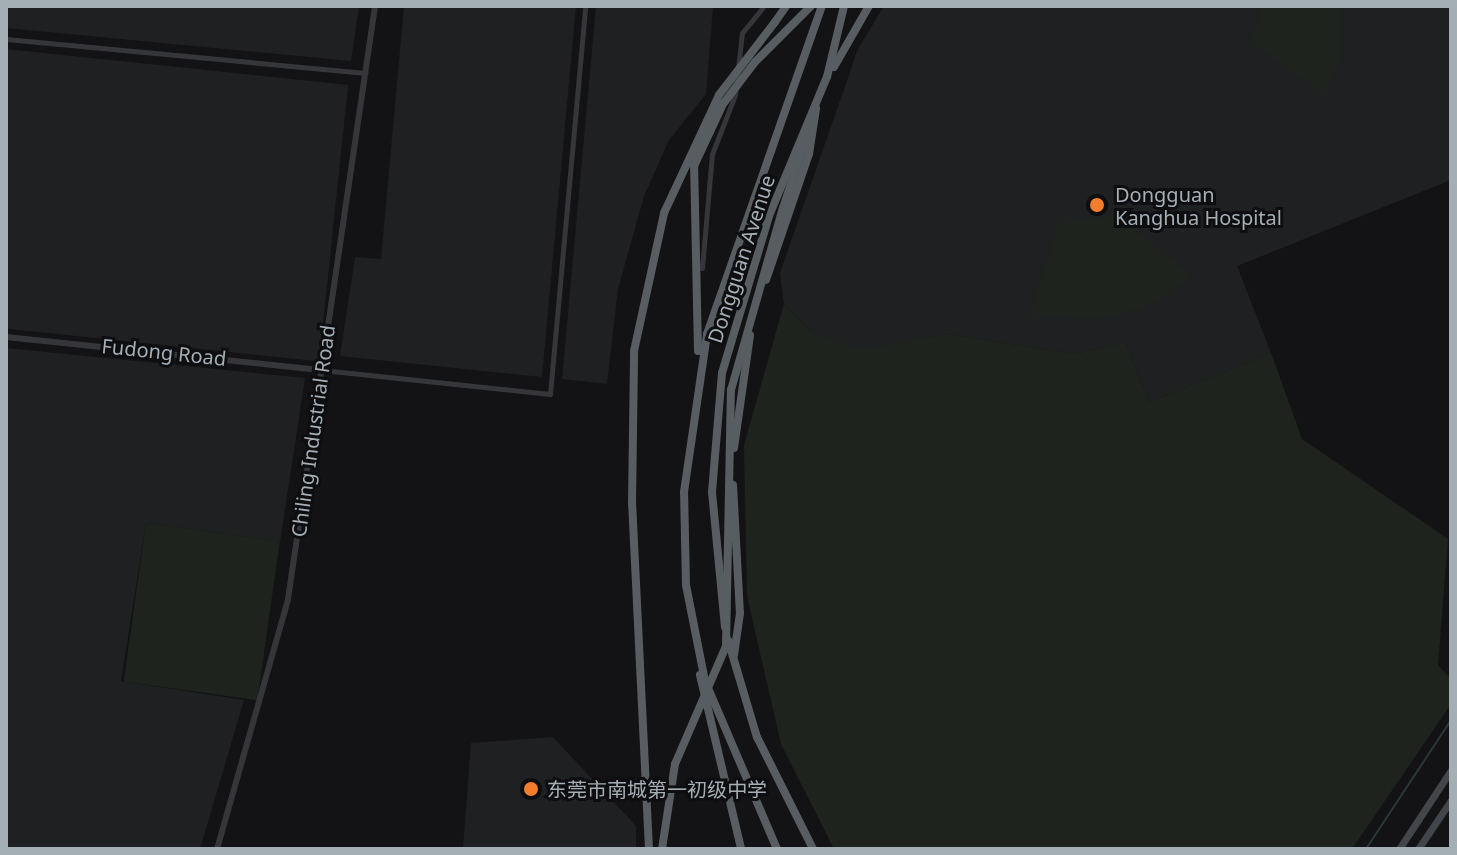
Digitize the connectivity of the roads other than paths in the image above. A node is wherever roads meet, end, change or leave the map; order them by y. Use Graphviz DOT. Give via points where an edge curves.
graph roads {
  1 [pos="375,6"];
  2 [pos="585,6"];
  3 [pos="764,6"];
  4 [pos="786,6"];
  5 [pos="811,6"];
  6 [pos="822,6"];
  7 [pos="844,6"];
  8 [pos="869,6"];
  9 [pos="6,39"];
  10 [pos="365,73"];
  11 [pos="821,93"];
  12 [pos="817,105"];
  13 [pos="705,136"];
  14 [pos="678,176"];
  15 [pos="702,268"];
  16 [pos="6,337"];
  17 [pos="322,370"];
  18 [pos="693,397"];
  19 [pos="699,658"];
  20 [pos="733,664"];
  21 [pos="1451,770"];
  22 [pos="1451,800"];
  23 [pos="217,849"];
  24 [pos="649,849"];
  25 [pos="662,849"];
  26 [pos="741,849"];
  27 [pos="777,849"];
  28 [pos="813,849"];
  29 [pos="1399,849"];
  30 [pos="1418,849"];
  1 -- 10 [label="street, Chiling Industrial Road"];
  2 -- 17 [label="street" via="550,394"];
  3 -- 15 [label="street" via="742,33 735,95 712,154"];
  4 -- 14 [label="highway, bridge" via="719,95"];
  5 -- 13 [label="highway, bridge" via="723,104"];
  6 -- 18 [label="highway, Dongguan Avenue" via="720,290"];
  7 -- 11 [label="highway, Dongguan Avenue"];
  8 -- 11 [label="highway"];
  9 -- 10 [label="street"];
  10 -- 17 [label="street, Chiling Industrial Road"];
  11 -- 12 [label="highway, Dongguan Avenue"];
  12 -- 20 [label="highway" via="809,154 756,312 739,391 732,472 740,613"];
  12 -- 20 [label="highway, Dongguan Avenue" via="742,296 717,402 713,547"];
  12 -- 25 [label="highway, bridge" via="731,390 726,646 675,764"];
  13 -- 14 [label="highway"];
  13 -- 15 [label="highway" via="693,186"];
  14 -- 24 [label="highway" via="644,287 631,396"];
  15 -- 18 [label="highway"];
  16 -- 17 [label="street, Fudong Road"];
  17 -- 23 [label="street, Chiling Industrial Road" via="283,625"];
  18 -- 19 [label="highway, Dongguan Avenue" via="683,546"];
  19 -- 26 [label="highway" via="706,727 737,812"];
  19 -- 27 [label="highway, Dongguan Avenue" via="728,748"];
  20 -- 28 [label="highway, Dongguan Avenue" via="775,780"];
  21 -- 29 [label="main road"];
  22 -- 30 [label="main road"];
}
